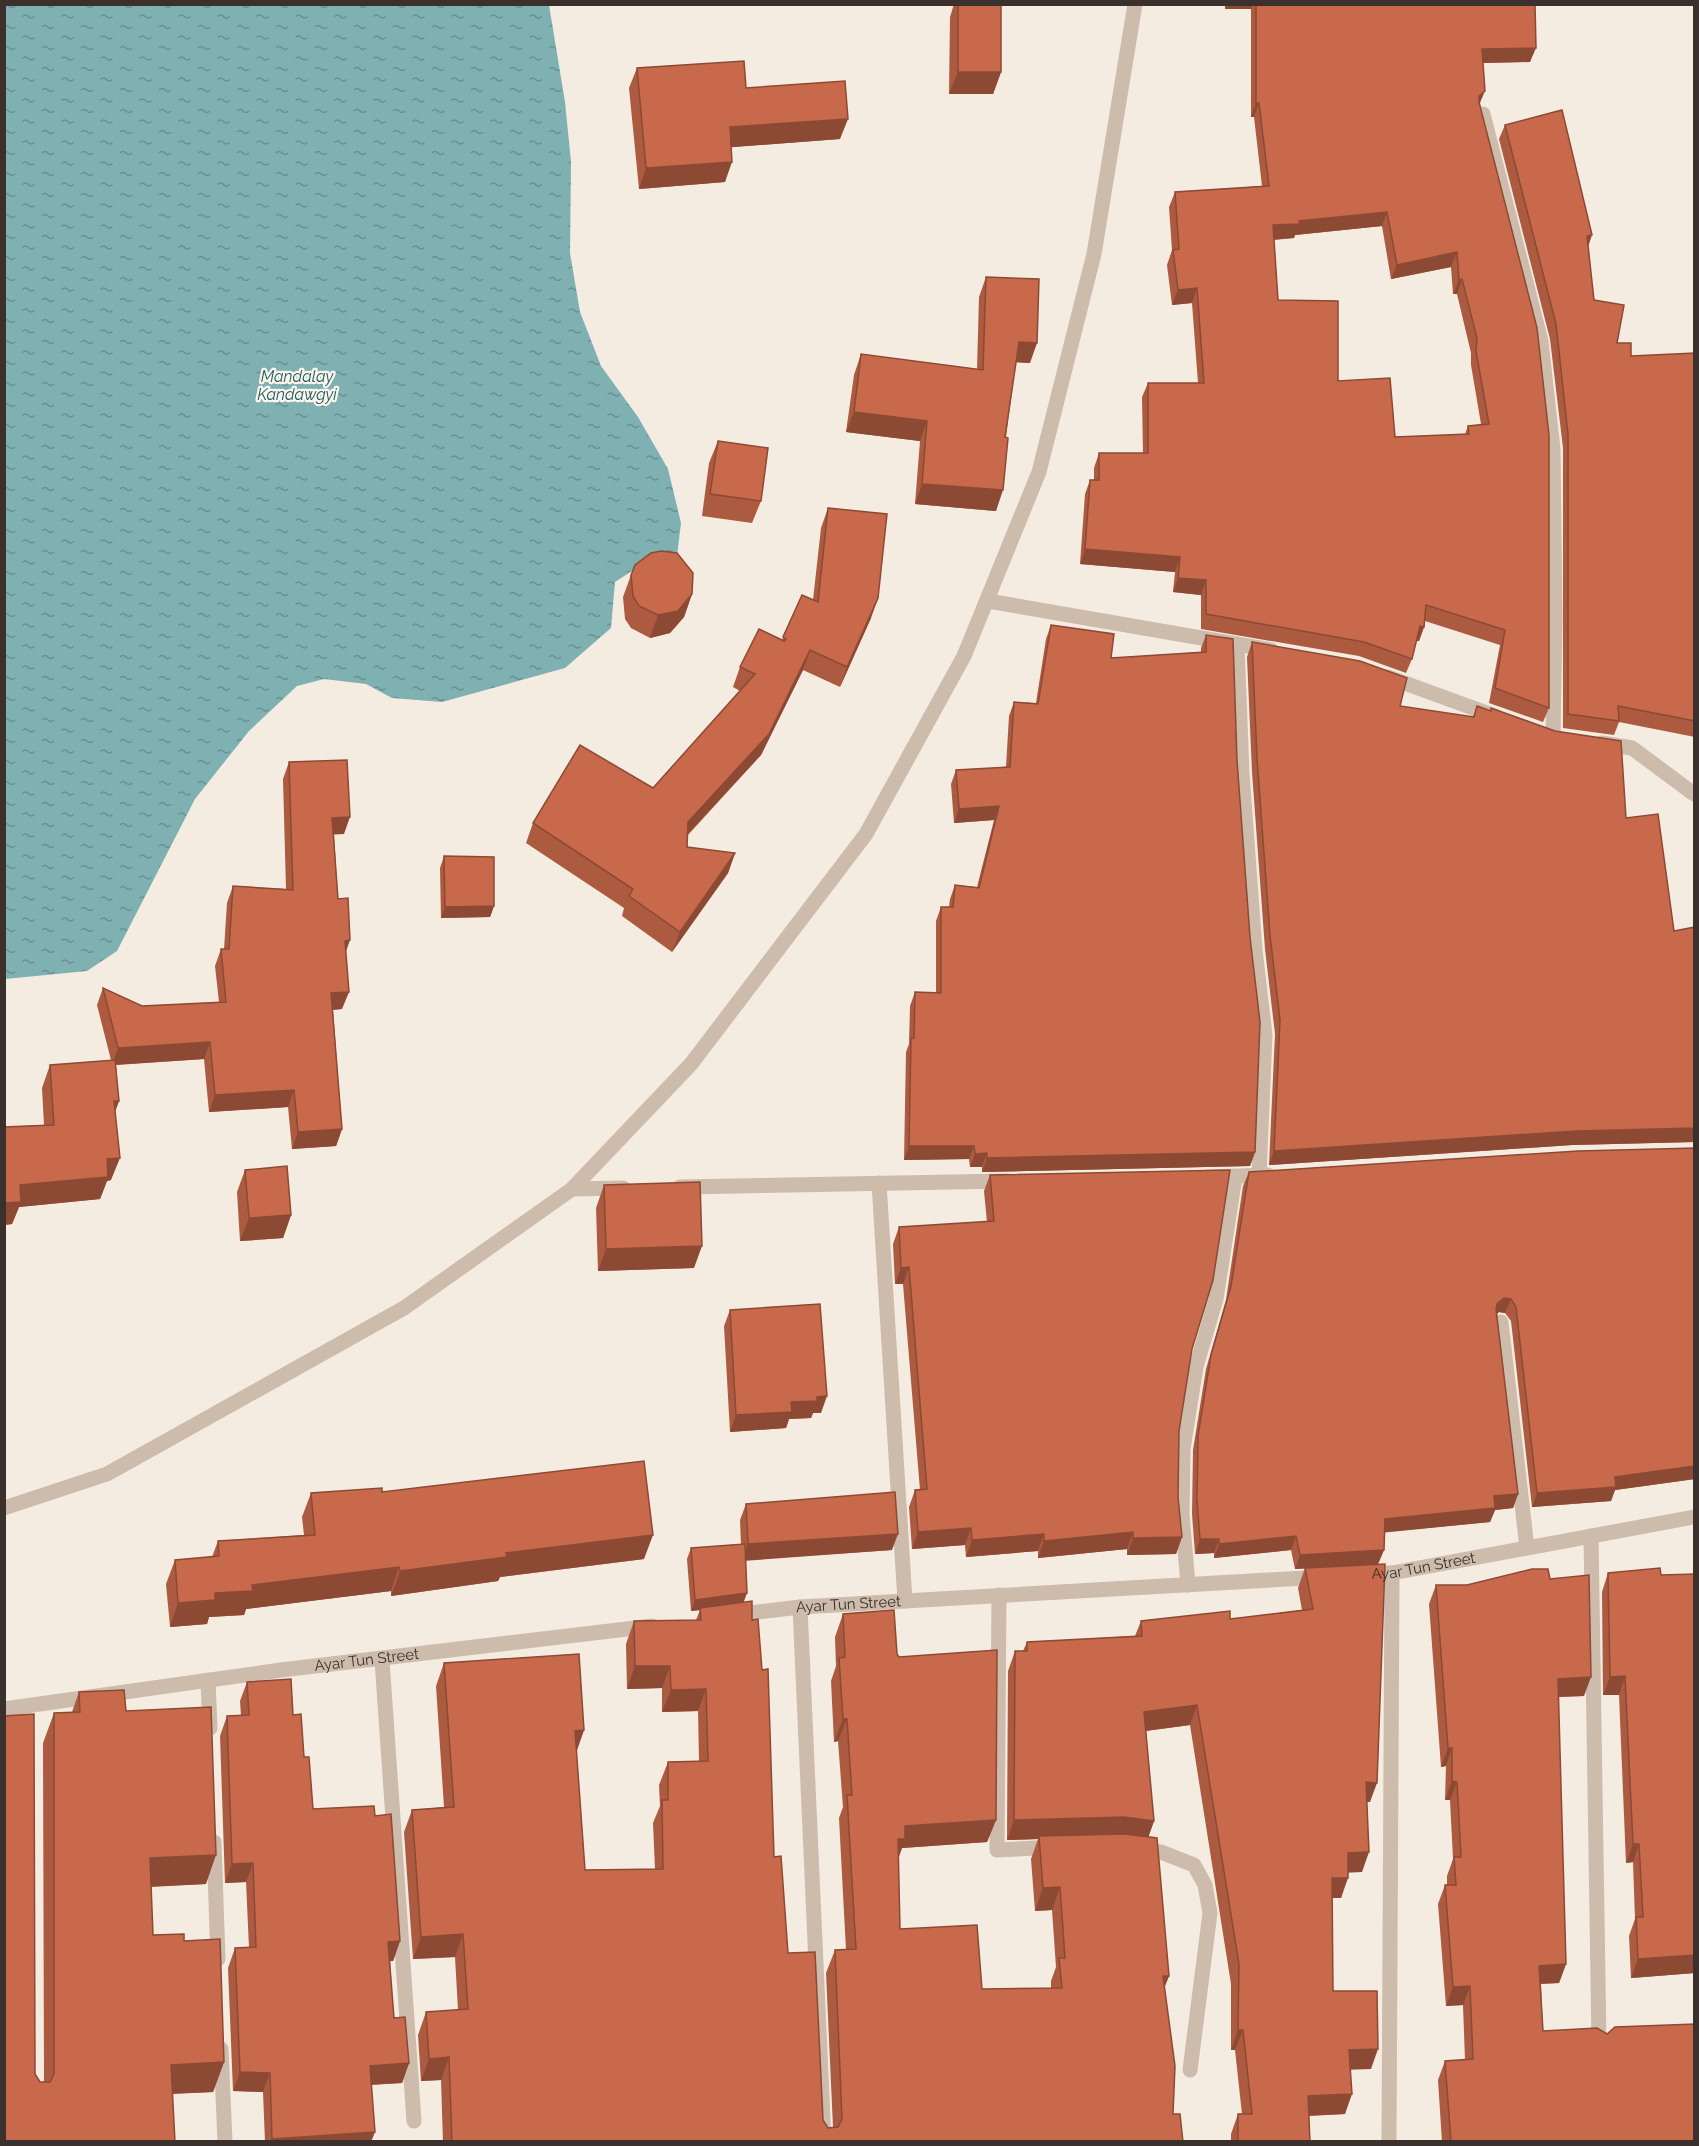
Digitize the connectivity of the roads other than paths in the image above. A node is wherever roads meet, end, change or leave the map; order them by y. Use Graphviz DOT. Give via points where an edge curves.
graph roads {
  1 [pos="1135,4"];
  2 [pos="1483,114"];
  3 [pos="988,601"];
  4 [pos="1237,644"];
  5 [pos="1281,652"];
  6 [pos="1378,674"];
  7 [pos="1512,722"];
  8 [pos="1533,729"];
  9 [pos="1587,741"];
  10 [pos="1695,794"];
  11 [pos="1282,1174"];
  12 [pos="1258,1175"];
  13 [pos="1235,1177"];
  14 [pos="1188,1178"];
  15 [pos="1022,1181"];
  16 [pos="879,1183"];
  17 [pos="643,1187"];
  18 [pos="666,1187"];
  19 [pos="572,1189"];
  20 [pos="1501,1322"];
  21 [pos="4,1508"];
  22 [pos="1695,1517"];
  23 [pos="1591,1536"];
  24 [pos="1527,1548"];
  25 [pos="1392,1573"];
  26 [pos="1356,1575"];
  27 [pos="1332,1576"];
  28 [pos="1188,1585"];
  29 [pos="999,1595"];
  30 [pos="904,1601"];
  31 [pos="800,1607"];
  32 [pos="719,1617"];
  33 [pos="673,1623"];
  34 [pos="382,1660"];
  35 [pos="208,1680"];
  36 [pos="4,1709"];
  37 [pos="210,1739"];
  38 [pos="213,1822"];
  39 [pos="1075,1847"];
  40 [pos="1128,1849"];
  41 [pos="219,1976"];
  42 [pos="221,2035"];
  43 [pos="1599,2043"];
  44 [pos="1190,2070"];
  45 [pos="414,2121"];
  46 [pos="225,2142"];
  47 [pos="824,2142"];
  48 [pos="1389,2142"];
  1 -- 3 [label="street" via="1094,254 1039,472"];
  2 -- 8 [label="street" via="1540,341 1550,428 1559,737"];
  3 -- 4 [label="street"];
  3 -- 19 [label="street" via="964,656 866,834 690,1064"];
  4 -- 5 [label="street"];
  4 -- 12 [label="street" via="1242,773 1264,1035"];
  6 -- 7 [label="street"];
  9 -- 10 [label="street" via="1632,748"];
  11 -- 12 [label="street"];
  12 -- 13 [label="street"];
  13 -- 14 [label="street"];
  13 -- 28 [label="street" via="1216,1299 1196,1367 1183,1449 1182,1514"];
  15 -- 16 [label="street"];
  16 -- 18 [label="street"];
  16 -- 30 [label="street"];
  17 -- 19 [label="street"];
  19 -- 21 [label="street" via="393,1314 107,1474"];
  20 -- 24 [label="street"];
  22 -- 23 [label="street, Ayar Tun Street"];
  23 -- 24 [label="street, Ayar Tun Street"];
  23 -- 43 [label="street"];
  24 -- 25 [label="street, Ayar Tun Street"];
  25 -- 26 [label="street, Ayar Tun Street"];
  25 -- 48 [label="street"];
  27 -- 28 [label="street, Ayar Tun Street"];
  28 -- 29 [label="street, Ayar Tun Street"];
  29 -- 30 [label="street, Ayar Tun Street"];
  29 -- 39 [label="street" via="997,1850"];
  30 -- 31 [label="street, Ayar Tun Street"];
  31 -- 32 [label="street, Ayar Tun Street"];
  31 -- 47 [label="street"];
  33 -- 34 [label="street, Ayar Tun Street"];
  34 -- 35 [label="street, Ayar Tun Street"];
  34 -- 45 [label="street"];
  35 -- 36 [label="street, Ayar Tun Street" via="33,1712"];
  35 -- 37 [label="street"];
  38 -- 41 [label="street"];
  40 -- 44 [label="street" via="1161,1852 1194,1865 1204,1885 1210,1913"];
  42 -- 46 [label="street"];
}
